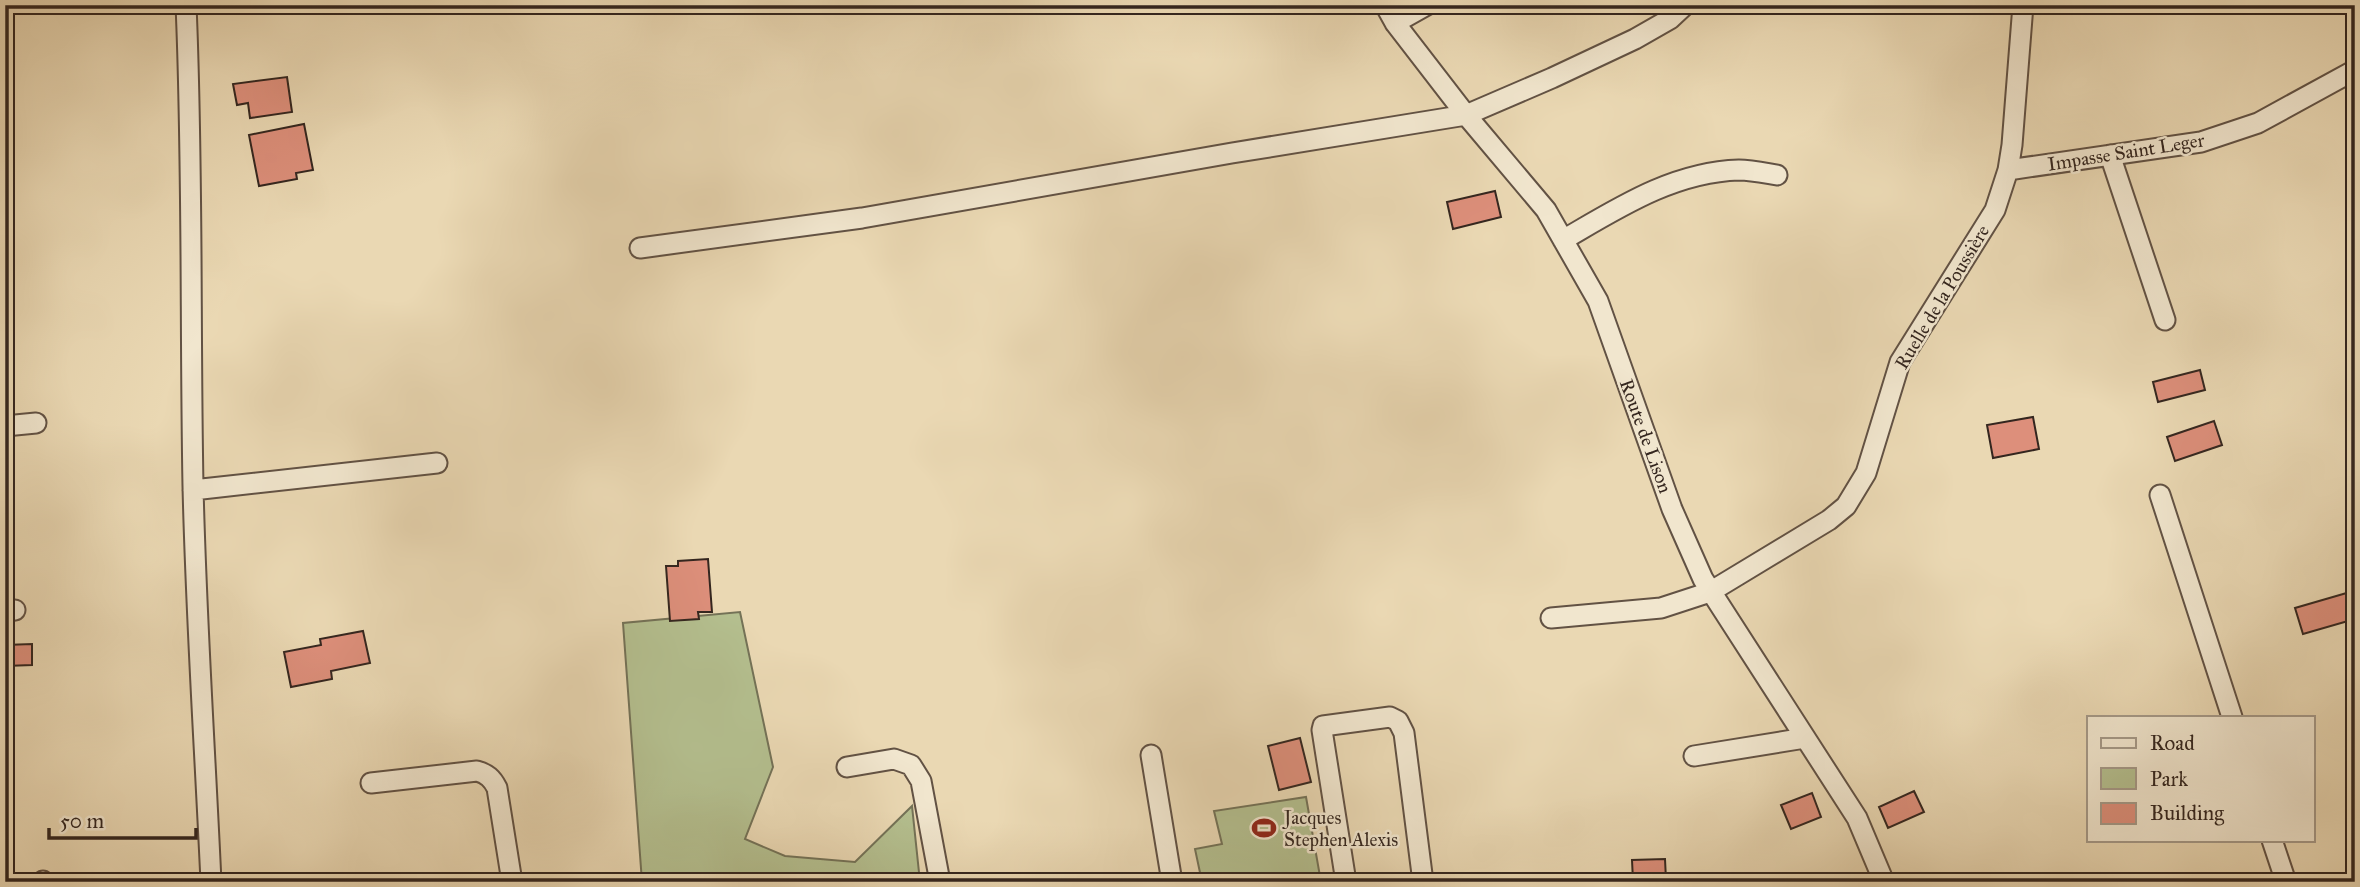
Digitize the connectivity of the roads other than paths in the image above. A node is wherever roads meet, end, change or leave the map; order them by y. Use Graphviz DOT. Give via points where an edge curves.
graph roads {
  1 [pos="186,5"];
  2 [pos="1427,5"];
  3 [pos="1685,5"];
  4 [pos="2023,5"];
  5 [pos="1390,14"];
  6 [pos="2355,70"];
  7 [pos="1466,115"];
  8 [pos="2110,155"];
  9 [pos="2008,170"];
  10 [pos="1777,175"];
  11 [pos="1563,240"];
  12 [pos="640,248"];
  13 [pos="2165,320"];
  14 [pos="36,423"];
  15 [pos="5,426"];
  16 [pos="437,463"];
  17 [pos="193,490"];
  18 [pos="2160,495"];
  19 [pos="1710,592"];
  20 [pos="1551,618"];
  21 [pos="2232,716"];
  22 [pos="1805,738"];
  23 [pos="1151,755"];
  24 [pos="1694,756"];
  25 [pos="847,767"];
  26 [pos="371,783"];
  27 [pos="2273,842"];
  28 [pos="211,882"];
  29 [pos="512,882"];
  30 [pos="940,882"];
  31 [pos="1172,882"];
  32 [pos="1346,882"];
  33 [pos="1423,882"];
  34 [pos="1884,882"];
  35 [pos="2286,882"];
  1 -- 17 [label="street"];
  2 -- 5 [label="street"];
  3 -- 7 [label="street" via="1635,38"];
  4 -- 9 [label="street, Ruelle de la Poussière"];
  5 -- 7 [label="street, Route de Lison"];
  6 -- 8 [label="street, Impasse Saint Leger" via="2258,123 2201,142"];
  7 -- 11 [label="street, Route de Lison" via="1546,210"];
  7 -- 12 [label="street" via="862,218"];
  8 -- 9 [label="street, Impasse Saint Leger"];
  8 -- 13 [label="street"];
  9 -- 19 [label="street, Ruelle de la Poussière" via="1995,210 1900,362 1866,472 1846,506"];
  10 -- 11 [label="street" via="1740,170 1688,177 1636,198"];
  11 -- 19 [label="street, Route de Lison" via="1598,301 1672,509"];
  14 -- 15 [label="street"];
  16 -- 17 [label="street"];
  17 -- 28 [label="street"];
  18 -- 21 [label="street"];
  19 -- 20 [label="street, Ruelle de la Poussière" via="1661,608"];
  19 -- 22 [label="street, Route de Lison"];
  22 -- 24 [label="street"];
  22 -- 34 [label="street, Route de Lison" via="1857,818"];
  23 -- 31 [label="street"];
  25 -- 30 [label="street" via="894,760 911,765 921,781"];
  26 -- 29 [label="street" via="485,773 496,788"];
  27 -- 35 [label="street"];
  32 -- 33 [label="street" via="1322,730 1325,724 1390,716 1402,726"];
}
